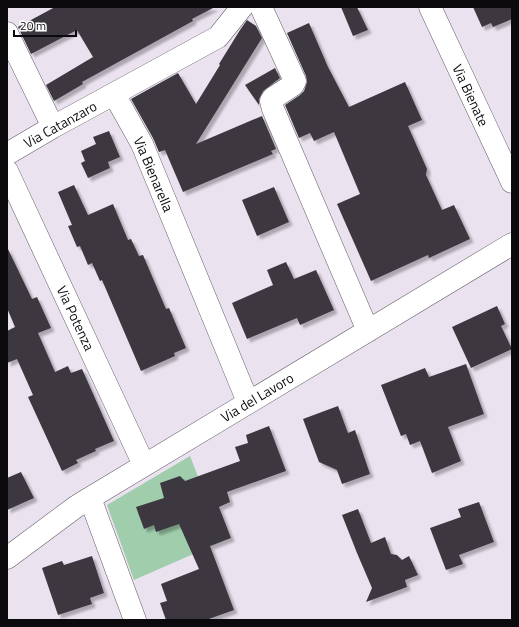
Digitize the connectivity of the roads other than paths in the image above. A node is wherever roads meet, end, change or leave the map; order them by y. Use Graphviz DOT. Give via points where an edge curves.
graph roads {
  1 [pos="261,7"];
  2 [pos="430,7"];
  3 [pos="232,11"];
  4 [pos="7,33"];
  5 [pos="114,94"];
  6 [pos="53,126"];
  7 [pos="7,154"];
  8 [pos="7,171"];
  9 [pos="512,182"];
  10 [pos="512,244"];
  11 [pos="368,331"];
  12 [pos="248,402"];
  13 [pos="144,465"];
  14 [pos="90,498"];
  15 [pos="7,558"];
  16 [pos="135,620"];
  1 -- 11 [label="street" via="295,81 294,85 273,98 273,109"];
  2 -- 9 [label="street, Via Bienate"];
  3 -- 5 [label="street" via="218,37"];
  4 -- 6 [label="street"];
  5 -- 6 [label="street, Via Catanzaro"];
  5 -- 12 [label="street, Via Bienarella" via="142,144"];
  6 -- 7 [label="street, Via Catanzaro"];
  8 -- 13 [label="street, Via Potenza"];
  10 -- 11 [label="street, Via del Lavoro"];
  11 -- 12 [label="street, Via del Lavoro"];
  12 -- 13 [label="street, Via del Lavoro"];
  13 -- 14 [label="street, Via del Lavoro"];
  14 -- 15 [label="street, Via del Lavoro"];
  14 -- 16 [label="street"];
}
